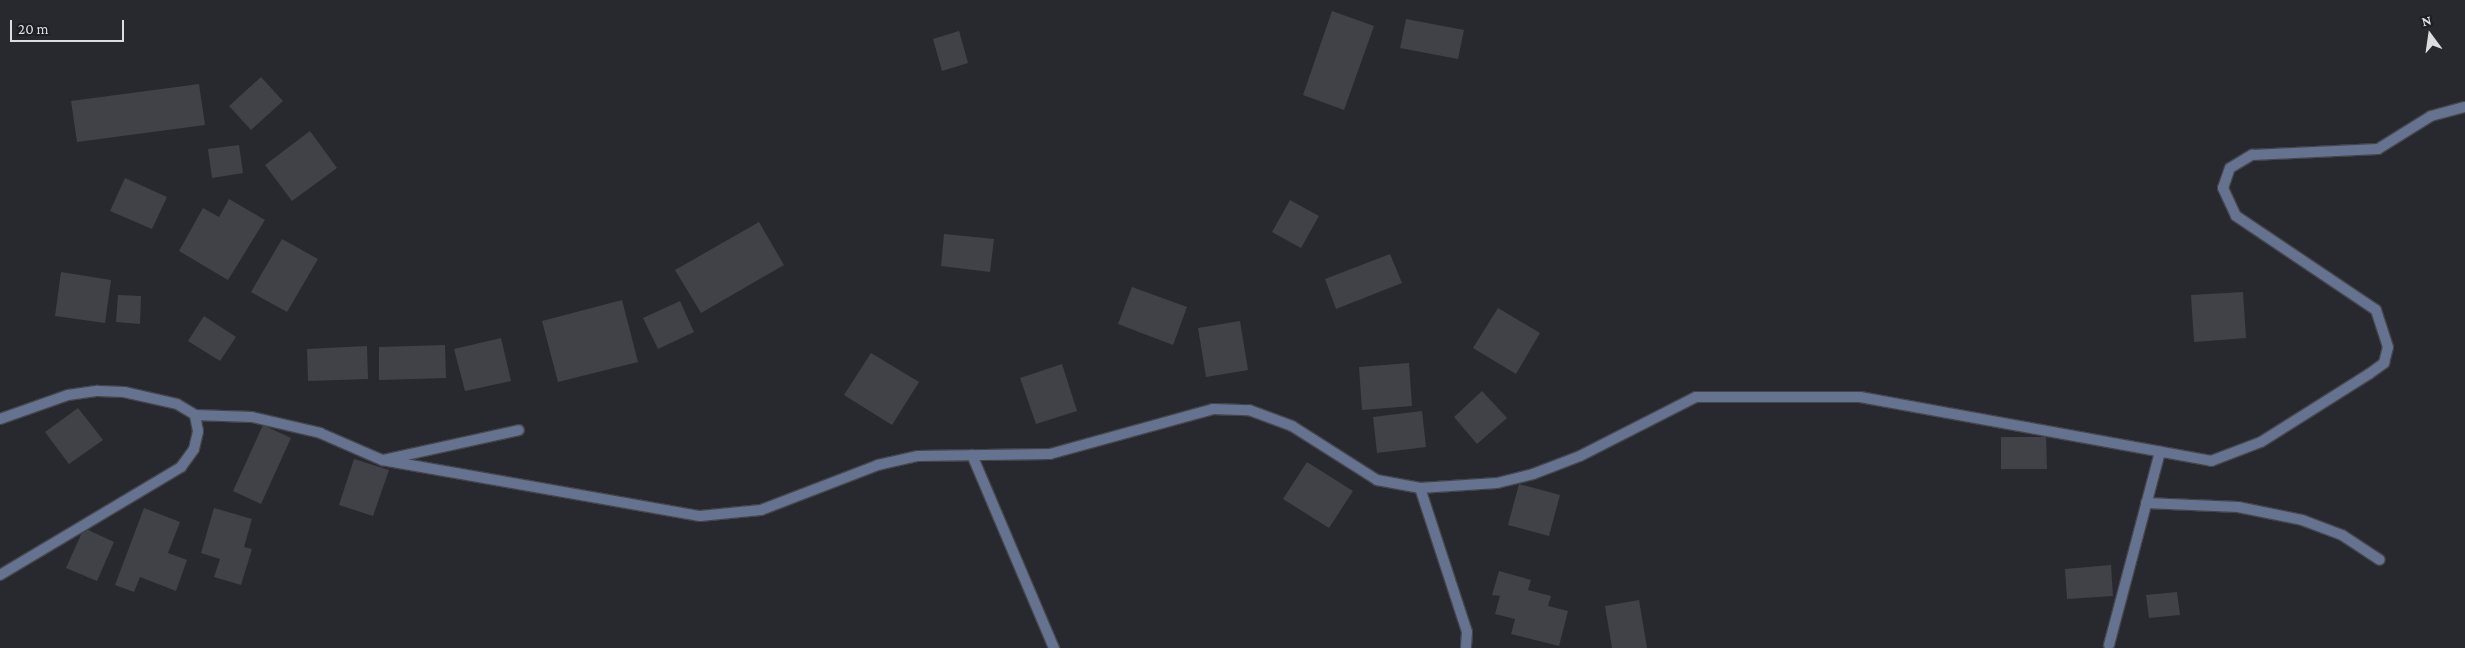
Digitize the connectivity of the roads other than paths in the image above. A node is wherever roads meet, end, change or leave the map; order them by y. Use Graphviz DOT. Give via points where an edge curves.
graph roads {
  1 [pos="2465,108"];
  2 [pos="195,415"];
  3 [pos="0,419"];
  4 [pos="519,430"];
  5 [pos="2160,452"];
  6 [pos="972,455"];
  7 [pos="382,460"];
  8 [pos="1420,488"];
  9 [pos="2146,502"];
  10 [pos="2380,560"];
  11 [pos="0,575"];
  12 [pos="2109,645"];
  13 [pos="1054,648"];
  14 [pos="1466,648"];
  1 -- 5 [label="street" via="2431,116 2378,149 2252,155 2230,168 2223,188 2236,216 2376,310 2388,347 2384,363 2369,374 2235,454 2211,461"];
  2 -- 3 [label="street" via="178,404 98,391 68,395"];
  2 -- 7 [label="street" via="252,417 298,426"];
  2 -- 11 [label="street" via="198,431 194,449 181,467"];
  4 -- 7 [label="street"];
  5 -- 8 [label="street" via="1860,397 1696,397 1580,456 1533,474 1497,483"];
  5 -- 9 [label="street"];
  6 -- 7 [label="street" via="918,456 878,465 761,510 700,516"];
  6 -- 8 [label="street" via="1050,454 1086,448 1185,414 1249,410 1292,426 1377,480"];
  6 -- 13 [label="street"];
  8 -- 14 [label="street" via="1467,632"];
  9 -- 10 [label="street" via="2238,507 2302,520 2342,535"];
  9 -- 12 [label="street"];
}
